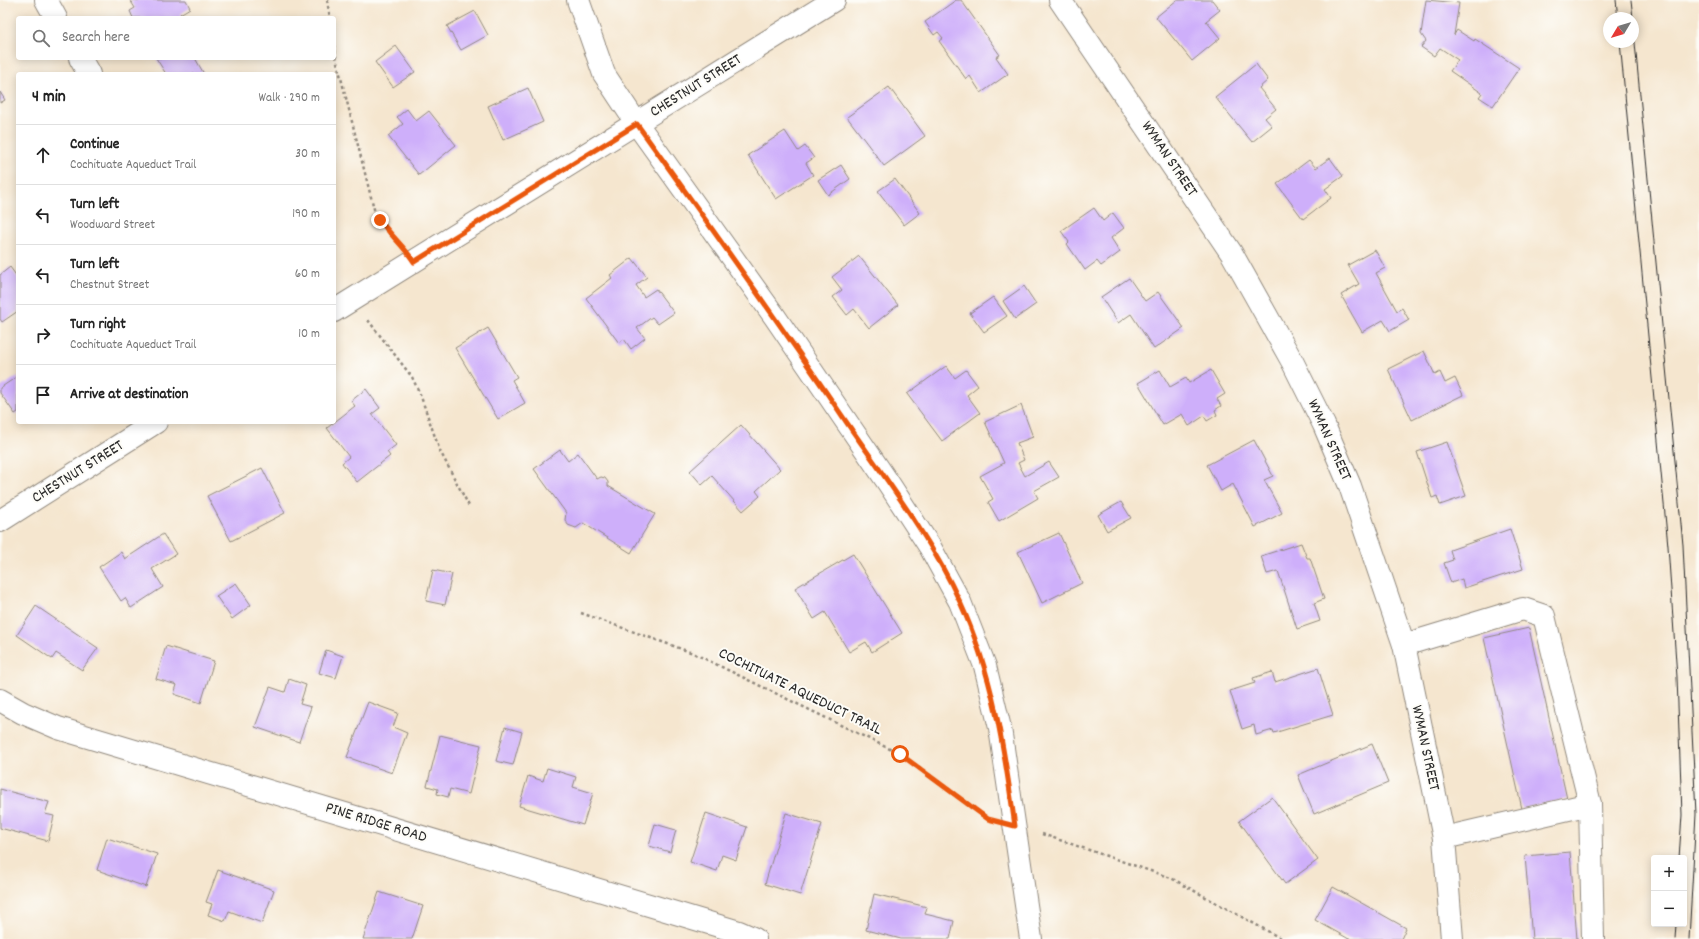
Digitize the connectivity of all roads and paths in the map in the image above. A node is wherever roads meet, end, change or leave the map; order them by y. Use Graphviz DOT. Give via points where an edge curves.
graph roads {
  1 [pos="46,0"];
  2 [pos="327,0"];
  3 [pos="578,0"];
  4 [pos="834,0"];
  5 [pos="1060,0"];
  6 [pos="55,16"];
  7 [pos="330,16"];
  8 [pos="336,56"];
  9 [pos="81,60"];
  10 [pos="88,72"];
  11 [pos="637,124"];
  12 [pos="414,262"];
  13 [pos="355,298"];
  14 [pos="336,310"];
  15 [pos="153,424"];
  16 [pos="469,506"];
  17 [pos="0,521"];
  18 [pos="581,613"];
  19 [pos="1404,645"];
  20 [pos="0,700"];
  21 [pos="1590,804"];
  22 [pos="1015,826"];
  23 [pos="1444,838"];
  24 [pos="756,939"];
  25 [pos="1031,939"];
  26 [pos="1282,939"];
  27 [pos="1452,939"];
  28 [pos="1593,939"];
  1 -- 6 [label="street"];
  2 -- 7 [label="path"];
  3 -- 11 [label="street" via="604,74"];
  4 -- 11 [label="street, CHESTNUT STREET"];
  5 -- 19 [label="street, WYMAN STREET" via="1232,254 1292,362 1324,425 1350,486"];
  8 -- 12 [label="path" via="374,209 386,230"];
  9 -- 10 [label="street"];
  11 -- 12 [label="street, CHESTNUT STREET"];
  11 -- 22 [label="street" via="783,329 911,517 946,574 973,634 994,697"];
  12 -- 13 [label="street, CHESTNUT STREET"];
  13 -- 14 [label="street, CHESTNUT STREET"];
  13 -- 16 [label="path" via="374,329 412,377 440,451"];
  15 -- 17 [label="street, CHESTNUT STREET"];
  18 -- 22 [label="path, COCHITUATE AQUEDUCT TRAIL" via="693,653 900,754 988,819"];
  19 -- 21 [label="street" via="1523,609 1544,616"];
  19 -- 23 [label="street, WYMAN STREET"];
  20 -- 24 [label="street, PINE RIDGE ROAD" via="58,728"];
  21 -- 23 [label="street"];
  21 -- 28 [label="street"];
  22 -- 25 [label="street"];
  22 -- 26 [label="path, COCHITUATE AQUEDUCT TRAIL" via="1171,878"];
  23 -- 27 [label="street, WYMAN STREET"];
}
